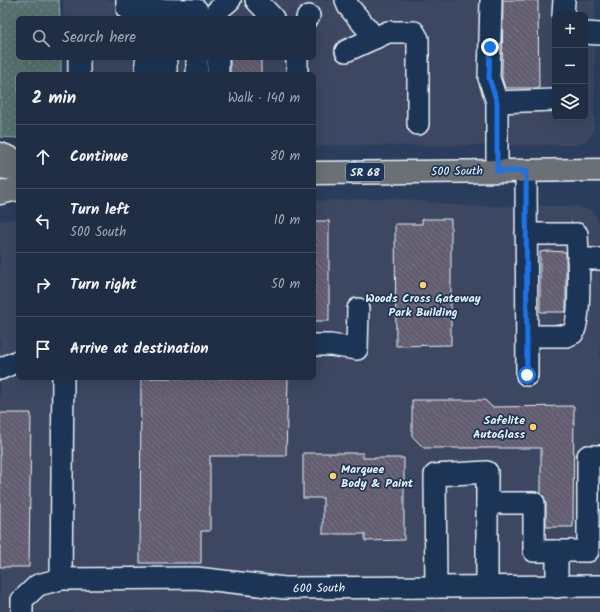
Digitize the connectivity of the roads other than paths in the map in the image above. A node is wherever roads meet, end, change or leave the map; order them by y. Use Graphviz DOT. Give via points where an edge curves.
graph roads {
  1 [pos="127,0"];
  2 [pos="230,0"];
  3 [pos="256,0"];
  4 [pos="346,0"];
  5 [pos="491,0"];
  6 [pos="497,0"];
  7 [pos="197,9"];
  8 [pos="217,16"];
  9 [pos="271,16"];
  10 [pos="588,34"];
  11 [pos="600,34"];
  12 [pos="375,38"];
  13 [pos="490,47"];
  14 [pos="346,51"];
  15 [pos="79,60"];
  16 [pos="148,60"];
  17 [pos="162,60"];
  18 [pos="197,60"];
  19 [pos="218,60"];
  20 [pos="297,60"];
  21 [pos="78,72"];
  22 [pos="146,72"];
  23 [pos="166,72"];
  24 [pos="197,72"];
  25 [pos="218,72"];
  26 [pos="297,72"];
  27 [pos="552,100"];
  28 [pos="497,102"];
  29 [pos="418,124"];
  30 [pos="0,154"];
  31 [pos="16,159"];
  32 [pos="0,167"];
  33 [pos="16,170"];
  34 [pos="600,170"];
  35 [pos="497,171"];
  36 [pos="526,171"];
  37 [pos="316,173"];
  38 [pos="16,189"];
  39 [pos="0,193"];
  40 [pos="526,234"];
  41 [pos="578,259"];
  42 [pos="600,259"];
  43 [pos="358,309"];
  44 [pos="527,336"];
  45 [pos="316,345"];
  46 [pos="16,362"];
  47 [pos="0,369"];
  48 [pos="527,375"];
  49 [pos="63,380"];
  50 [pos="600,456"];
  51 [pos="487,503"];
  52 [pos="557,551"];
  53 [pos="61,579"];
  54 [pos="487,586"];
  55 [pos="600,586"];
  56 [pos="436,587"];
  57 [pos="557,587"];
  58 [pos="22,612"];
  1 -- 7 [label="street" via="128,9"];
  2 -- 8 [label="street" via="217,11"];
  3 -- 9 [label="street"];
  4 -- 12 [label="street" via="348,6"];
  5 -- 13 [label="street"];
  6 -- 13 [label="street" via="497,22"];
  10 -- 11 [label="street"];
  12 -- 14 [label="street"];
  12 -- 29 [label="street" via="388,32 414,32 418,39"];
  13 -- 28 [label="street" via="489,78"];
  15 -- 21 [label="street"];
  16 -- 22 [label="street" via="146,62"];
  17 -- 23 [label="street" via="166,63"];
  18 -- 24 [label="street"];
  19 -- 25 [label="street"];
  20 -- 26 [label="street"];
  27 -- 28 [label="street"];
  28 -- 35 [label="street"];
  30 -- 31 [label="main road"];
  32 -- 33 [label="main road"];
  34 -- 36 [label="main road, 500 South / SR 68"];
  35 -- 36 [label="main road, 500 South / SR 68"];
  35 -- 37 [label="main road, 500 South / SR 68"];
  36 -- 40 [label="street"];
  38 -- 39 [label="main road"];
  40 -- 41 [label="street" via="578,234"];
  40 -- 44 [label="street"];
  41 -- 42 [label="street"];
  41 -- 44 [label="street" via="578,323 573,333 567,336"];
  43 -- 45 [label="street" via="357,349"];
  44 -- 48 [label="street"];
  46 -- 47 [label="street"];
  49 -- 53 [label="street"];
  50 -- 52 [label="street" via="588,456 588,551"];
  51 -- 52 [label="street" via="534,503 534,551"];
  51 -- 54 [label="street"];
  51 -- 56 [label="street" via="487,472 435,475"];
  52 -- 57 [label="street"];
  53 -- 56 [label="street, 600 South" via="196,578 285,588"];
  53 -- 58 [label="street, 600 South" via="38,585 22,600"];
  54 -- 56 [label="street, 600 South"];
  54 -- 57 [label="street, 600 South"];
  55 -- 57 [label="street, 600 South"];
}
